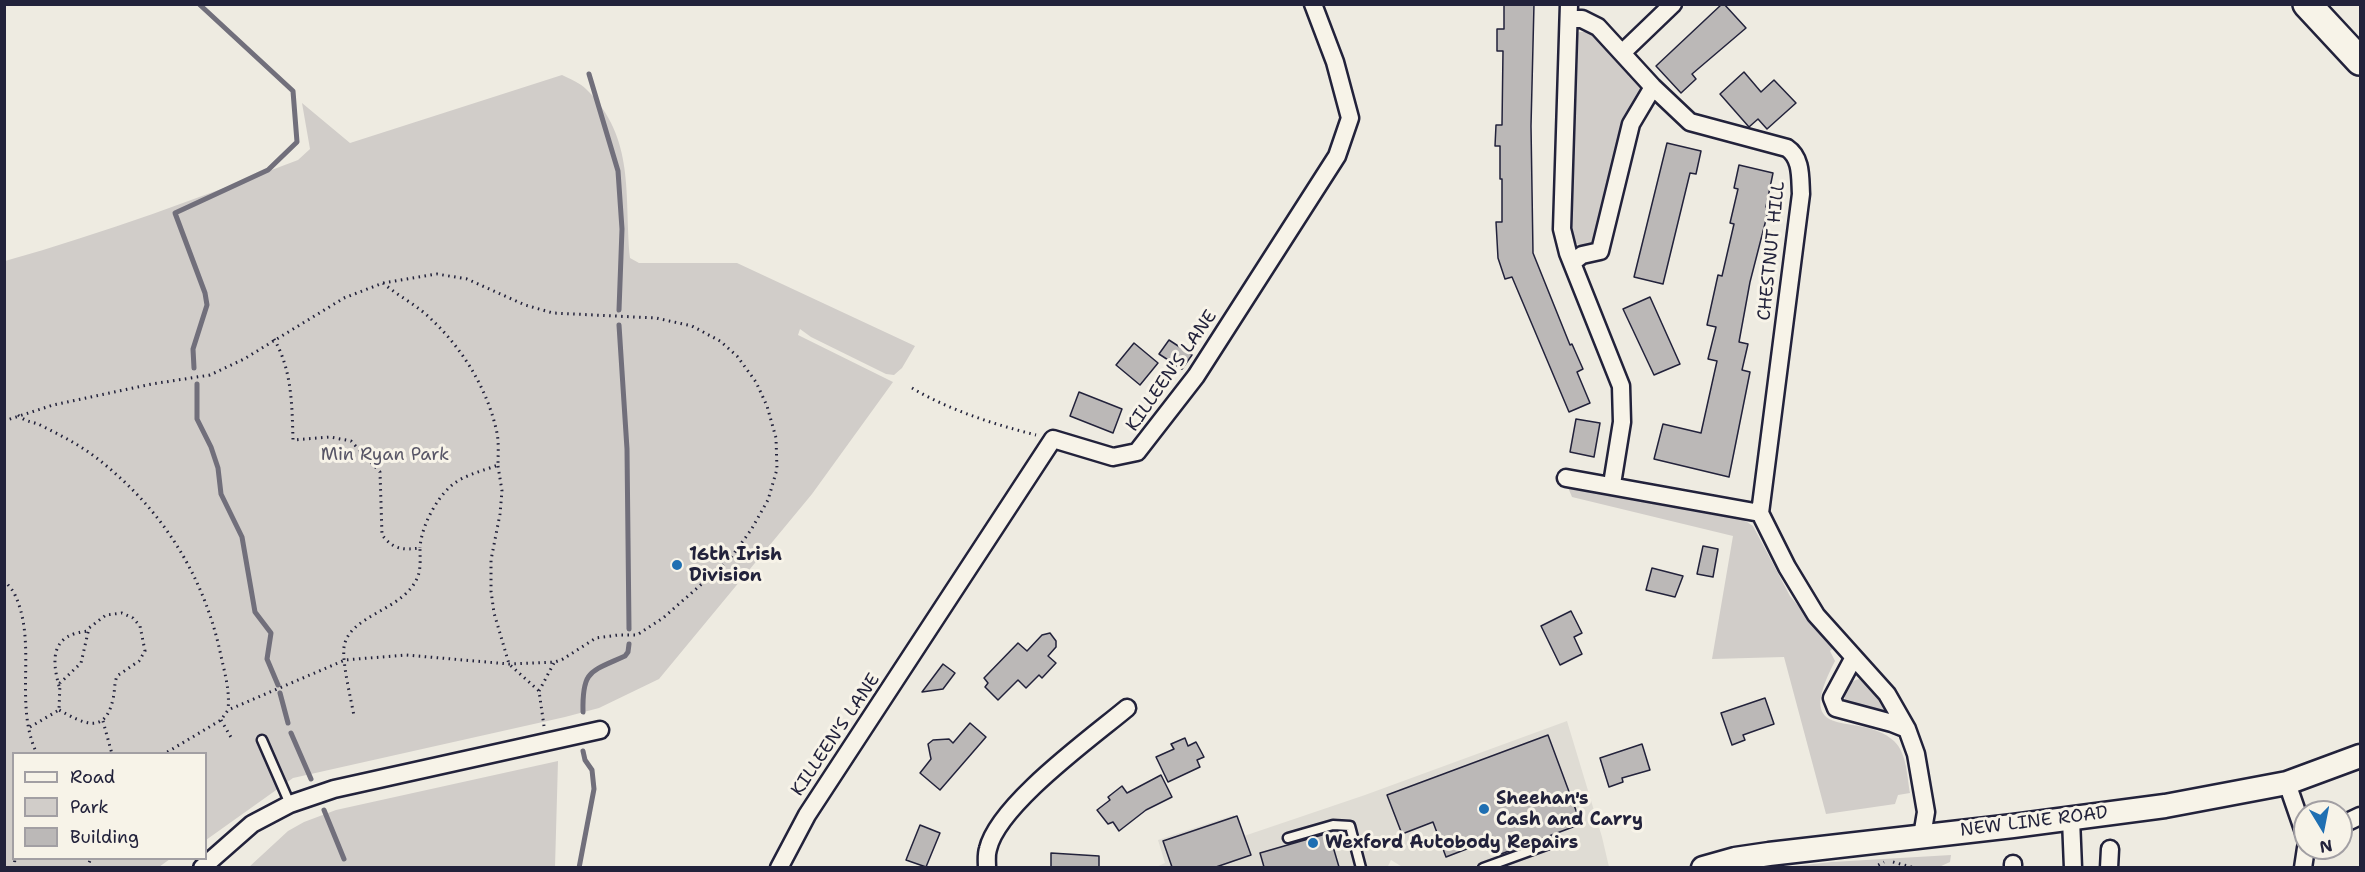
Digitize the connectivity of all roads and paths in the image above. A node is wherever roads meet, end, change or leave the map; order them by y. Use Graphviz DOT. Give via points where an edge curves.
graph roads {
  1 [pos="1313,4"];
  2 [pos="1673,4"];
  3 [pos="2307,4"];
  4 [pos="1569,12"];
  5 [pos="1622,54"];
  6 [pos="2361,61"];
  7 [pos="1653,87"];
  8 [pos="1572,262"];
  9 [pos="383,283"];
  10 [pos="274,339"];
  11 [pos="912,388"];
  12 [pos="18,416"];
  13 [pos="4,421"];
  14 [pos="1053,440"];
  15 [pos="498,465"];
  16 [pos="1566,478"];
  17 [pos="1612,484"];
  18 [pos="1760,513"];
  19 [pos="420,548"];
  20 [pos="4,580"];
  21 [pos="89,631"];
  22 [pos="1853,659"];
  23 [pos="345,660"];
  24 [pos="555,662"];
  25 [pos="509,664"];
  26 [pos="59,688"];
  27 [pos="539,690"];
  28 [pos="1127,708"];
  29 [pos="59,710"];
  30 [pos="228,710"];
  31 [pos="354,716"];
  32 [pos="221,720"];
  33 [pos="103,721"];
  34 [pos="30,727"];
  35 [pos="1907,729"];
  36 [pos="600,730"];
  37 [pos="545,731"];
  38 [pos="232,739"];
  39 [pos="262,740"];
  40 [pos="36,752"];
  41 [pos="112,752"];
  42 [pos="166,752"];
  43 [pos="2361,756"];
  44 [pos="2288,783"];
  45 [pos="2293,800"];
  46 [pos="290,804"];
  47 [pos="2071,819"];
  48 [pos="1922,836"];
  49 [pos="1288,838"];
  50 [pos="1552,843"];
  51 [pos="2110,849"];
  52 [pos="202,867"];
  53 [pos="779,867"];
  54 [pos="987,867"];
  55 [pos="1362,867"];
  56 [pos="1483,867"];
  57 [pos="1703,867"];
  58 [pos="1873,867"];
  59 [pos="1915,867"];
  60 [pos="2073,867"];
  61 [pos="2109,867"];
  1 -- 14 [label="street, KILLEEN'S LANE" via="1335,62 1350,118 1337,156 1196,376 1137,452 1113,457"];
  2 -- 5 [label="street"];
  3 -- 6 [label="highway"];
  4 -- 5 [label="street, CHESTNUT HILL" via="1598,27"];
  4 -- 8 [label="street, CHESTNUT HILL" via="1562,229"];
  5 -- 7 [label="street, CHESTNUT HILL"];
  7 -- 8 [label="street" via="1632,124 1600,251"];
  7 -- 18 [label="street, CHESTNUT HILL" via="1690,123 1787,148 1796,156 1801,194"];
  8 -- 17 [label="street, CHESTNUT HILL" via="1622,386 1622,422"];
  9 -- 10 [label="path" via="344,298"];
  9 -- 15 [label="path" via="430,317 472,370 490,405 498,436"];
  9 -- 24 [label="path" via="437,274 466,279 553,313 656,318 692,326 720,341 737,356 767,406 777,438 777,468 768,500 729,560 663,618 637,635 596,638"];
  10 -- 12 [label="path" via="210,375 53,405"];
  10 -- 19 [label="path" via="290,381 293,440 330,437 351,441 380,472 382,535 400,550"];
  11 -- 14 [label="path" via="935,402"];
  12 -- 13 [label="path"];
  12 -- 30 [label="path" via="93,456 156,514 185,555 206,601 218,639 229,695"];
  14 -- 53 [label="street, KILLEEN'S LANE" via="807,815"];
  15 -- 19 [label="path" via="451,486 431,513"];
  15 -- 25 [label="path" via="502,491 491,560 491,591"];
  16 -- 17 [label="street"];
  17 -- 18 [label="street"];
  18 -- 22 [label="street" via="1816,615"];
  19 -- 23 [label="path" via="419,574 410,591 350,634 344,647"];
  20 -- 34 [label="path" via="15,596 24,629"];
  21 -- 26 [label="path" via="81,663"];
  21 -- 26 [label="path" via="65,638 54,654"];
  21 -- 33 [label="path" via="106,615 122,613 140,626 144,641 145,651 139,661 117,676"];
  22 -- 35 [label="street" via="1887,694"];
  22 -- 35 [label="street" via="1832,698 1836,708"];
  23 -- 25 [label="path" via="406,655"];
  23 -- 30 [label="path"];
  23 -- 31 [label="path"];
  24 -- 25 [label="path"];
  24 -- 27 [label="path"];
  25 -- 27 [label="path"];
  26 -- 29 [label="path"];
  27 -- 37 [label="path"];
  28 -- 54 [label="street" via="1020,798 1001,822 988,848"];
  29 -- 33 [label="path" via="90,723"];
  29 -- 34 [label="path"];
  30 -- 32 [label="path"];
  32 -- 38 [label="path"];
  32 -- 42 [label="path"];
  33 -- 41 [label="path"];
  34 -- 40 [label="path"];
  35 -- 48 [label="street" via="1916,754 1926,812"];
  36 -- 46 [label="street" via="334,789"];
  39 -- 46 [label="lane"];
  43 -- 44 [label="main road, NEW LINE ROAD"];
  44 -- 45 [label="street"];
  44 -- 47 [label="main road, NEW LINE ROAD"];
  46 -- 52 [label="street" via="252,824"];
  47 -- 48 [label="main road, NEW LINE ROAD"];
  47 -- 60 [label="street"];
  48 -- 57 [label="main road, NEW LINE ROAD" via="1768,854"];
  49 -- 55 [label="lane" via="1333,825 1350,826"];
  50 -- 56 [label="lane"];
  51 -- 61 [label="street"];
  58 -- 59 [label="path" via="1889,860"];
}
